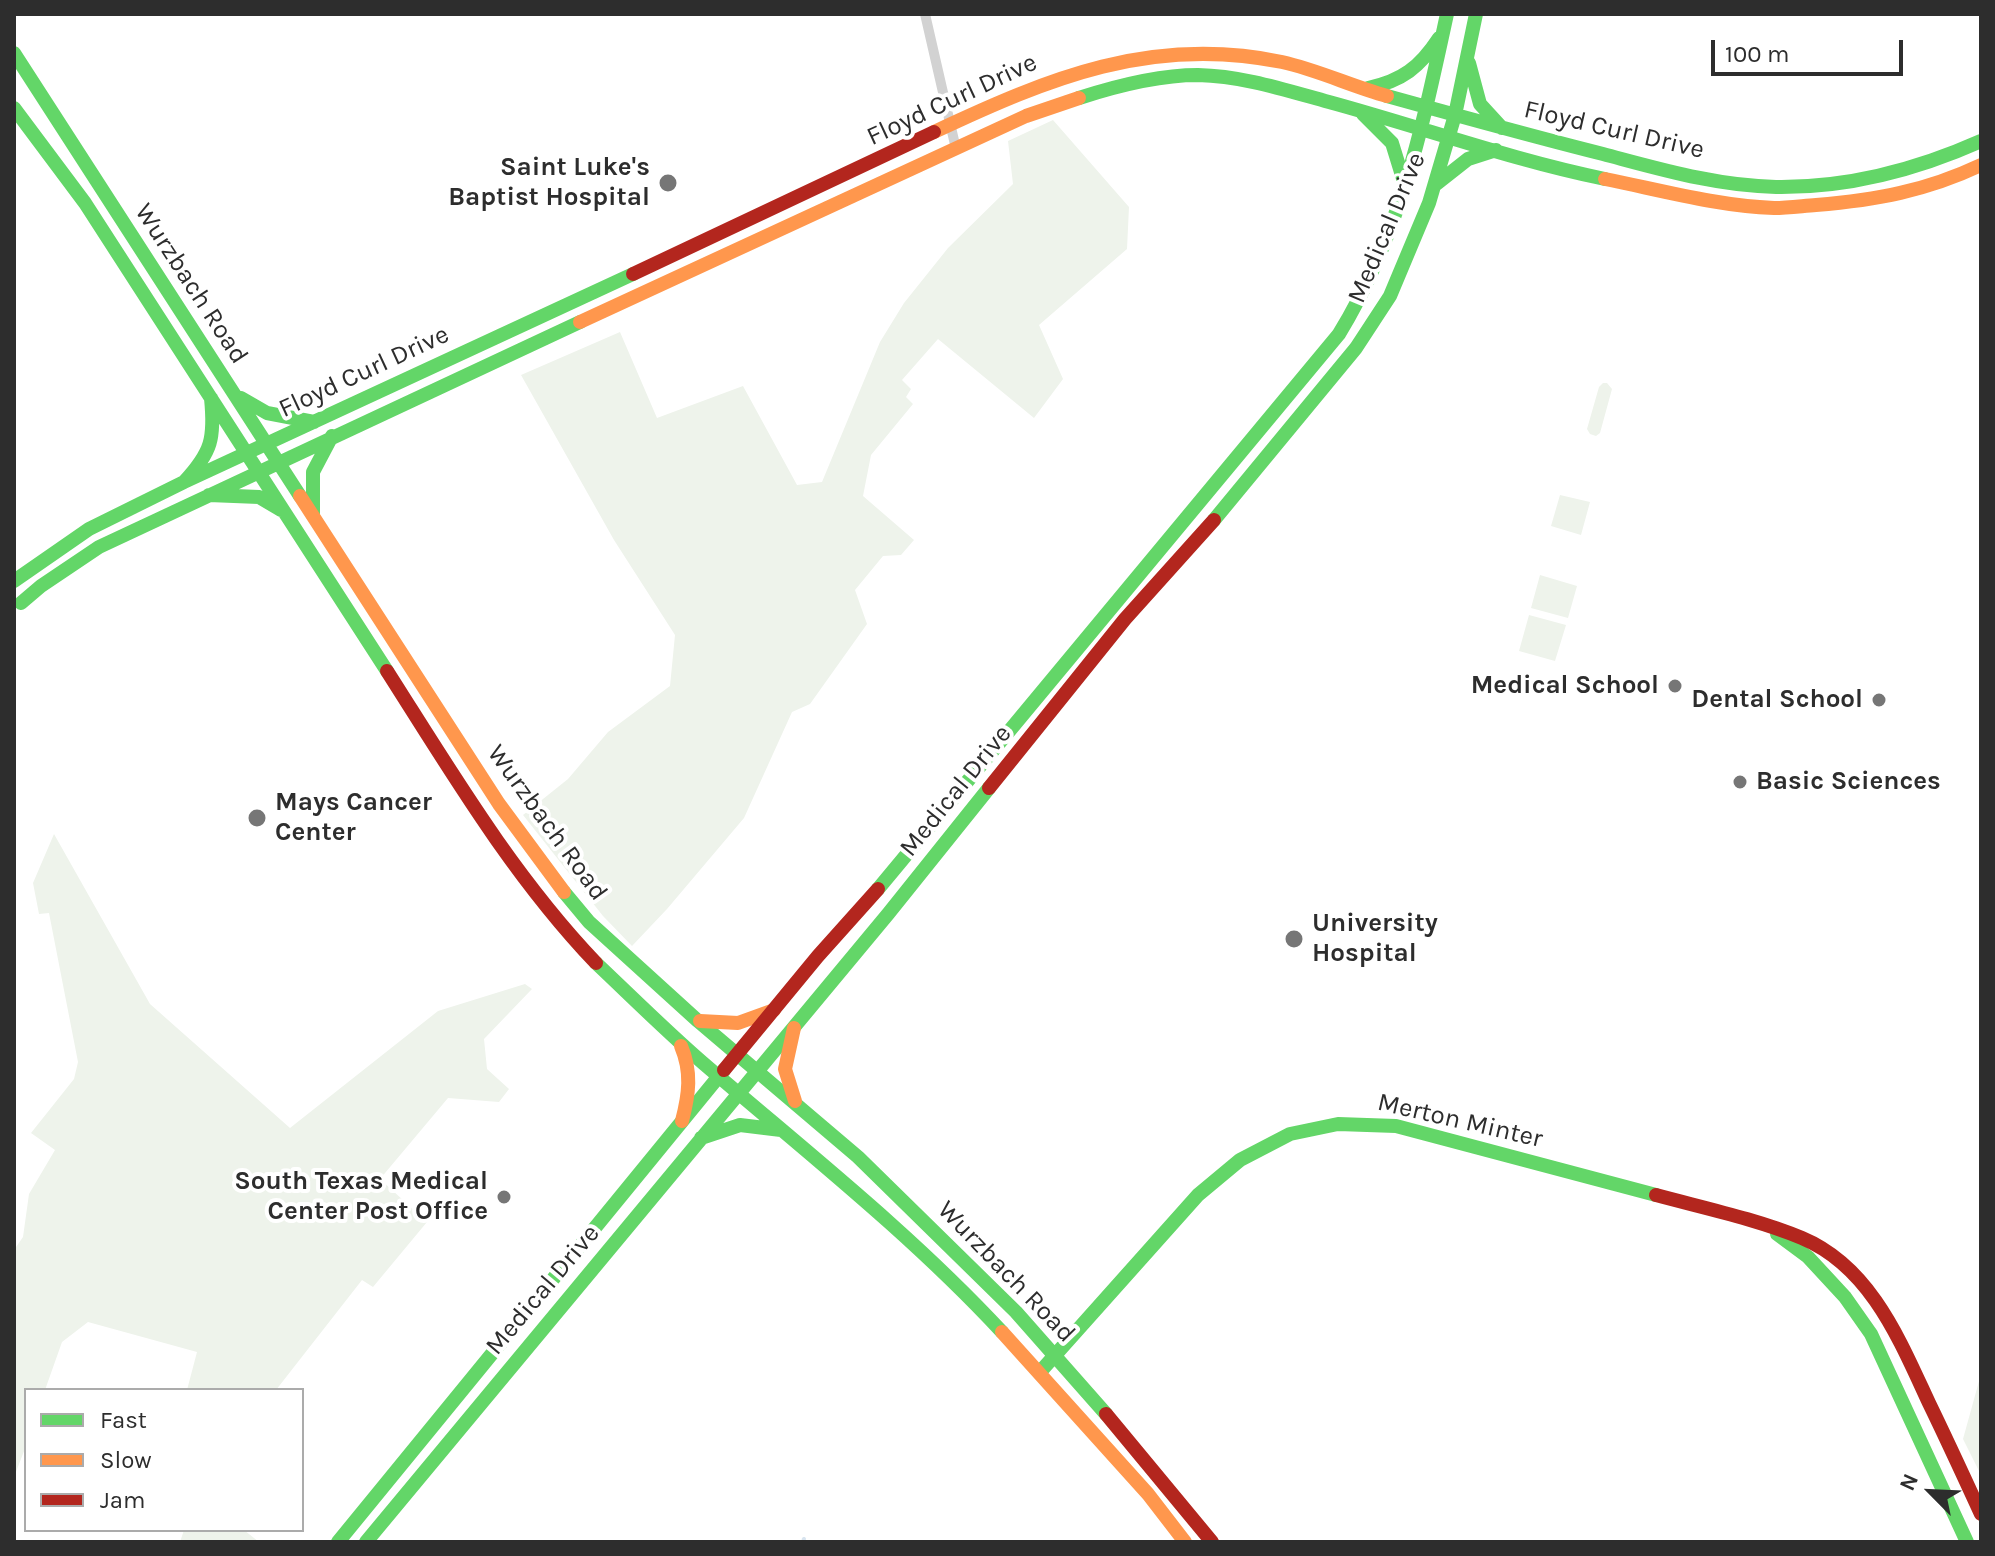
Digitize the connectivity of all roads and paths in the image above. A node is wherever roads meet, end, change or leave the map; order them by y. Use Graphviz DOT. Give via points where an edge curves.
graph roads {
  1 [pos="925,14"];
  2 [pos="1447,14"];
  3 [pos="1476,14"];
  4 [pos="1443,31"];
  5 [pos="14,53"];
  6 [pos="1468,57"];
  7 [pos="1099,65"];
  8 [pos="1104,89"];
  9 [pos="1361,89"];
  10 [pos="1428,107"];
  11 [pos="14,108"];
  12 [pos="1356,110"];
  13 [pos="1455,115"];
  14 [pos="950,127"];
  15 [pos="1423,128"];
  16 [pos="1502,128"];
  17 [pos="1449,136"];
  18 [pos="1981,141"];
  19 [pos="956,149"];
  20 [pos="1497,150"];
  21 [pos="1981,165"];
  22 [pos="1435,185"];
  23 [pos="1405,186"];
  24 [pos="232,392"];
  25 [pos="211,397"];
  26 [pos="314,422"];
  27 [pos="332,436"];
  28 [pos="266,443"];
  29 [pos="1246,447"];
  30 [pos="248,452"];
  31 [pos="1262,462"];
  32 [pos="278,463"];
  33 [pos="260,471"];
  34 [pos="184,482"];
  35 [pos="209,495"];
  36 [pos="286,513"];
  37 [pos="314,517"];
  38 [pos="14,581"];
  39 [pos="21,603"];
  40 [pos="774,1010"];
  41 [pos="698,1021"];
  42 [pos="794,1028"];
  43 [pos="678,1041"];
  44 [pos="738,1054"];
  45 [pos="758,1072"];
  46 [pos="720,1076"];
  47 [pos="740,1093"];
  48 [pos="795,1102"];
  49 [pos="682,1121"];
  50 [pos="786,1131"];
  51 [pos="701,1138"];
  52 [pos="1769,1228"];
  53 [pos="1055,1356"];
  54 [pos="1040,1372"];
  55 [pos="1981,1514"];
  56 [pos="1207,1540"];
  57 [pos="338,1542"];
  58 [pos="366,1542"];
  59 [pos="1185,1542"];
  60 [pos="1967,1542"];
  1 -- 14 [label="street"];
  2 -- 4 [label="street, Medical Drive"];
  3 -- 6 [label="street, Medical Drive"];
  4 -- 9 [label="street" via="1427,57 1404,78"];
  4 -- 10 [label="street, Medical Drive"];
  5 -- 24 [label="street, Wurzbach Road"];
  6 -- 13 [label="street, Medical Drive"];
  6 -- 16 [label="street" via="1480,104"];
  7 -- 8 [label="street"];
  7 -- 9 [label="street, Floyd Curl Drive" via="1195,54 1244,57 1292,64"];
  7 -- 14 [label="street, Floyd Curl Drive" via="1018,93"];
  8 -- 12 [label="street, Floyd Curl Drive" via="1195,75 1241,78"];
  8 -- 19 [label="street, Floyd Curl Drive" via="1026,116"];
  9 -- 10 [label="street, Floyd Curl Drive"];
  10 -- 13 [label="street, Floyd Curl Drive"];
  10 -- 15 [label="street, Medical Drive"];
  11 -- 25 [label="street, Wurzbach Road" via="85,203"];
  12 -- 15 [label="street, Floyd Curl Drive"];
  12 -- 23 [label="street" via="1389,137"];
  13 -- 16 [label="street, Floyd Curl Drive"];
  13 -- 17 [label="street, Medical Drive"];
  14 -- 19 [label="street"];
  14 -- 26 [label="street, Floyd Curl Drive"];
  15 -- 17 [label="street, Floyd Curl Drive"];
  15 -- 23 [label="street, Medical Drive"];
  16 -- 18 [label="street, Floyd Curl Drive" via="1651,166 1775,187 1860,181 1902,172"];
  17 -- 20 [label="street, Floyd Curl Drive"];
  17 -- 22 [label="street, Medical Drive"];
  19 -- 27 [label="street, Floyd Curl Drive"];
  20 -- 21 [label="street, Floyd Curl Drive" via="1572,172 1774,208 1908,193"];
  20 -- 22 [label="street" via="1468,159"];
  22 -- 31 [label="street, Medical Drive" via="1390,296 1356,348"];
  23 -- 29 [label="street, Medical Drive" via="1357,306"];
  24 -- 26 [label="street" via="277,417"];
  24 -- 28 [label="street, Wurzbach Road"];
  25 -- 30 [label="street, Wurzbach Road"];
  25 -- 34 [label="street" via="211,448"];
  26 -- 28 [label="street, Floyd Curl Drive"];
  27 -- 32 [label="street, Floyd Curl Drive"];
  27 -- 37 [label="street" via="313,472"];
  28 -- 30 [label="street, Floyd Curl Drive"];
  28 -- 32 [label="street, Wurzbach Road"];
  29 -- 31 [label="street"];
  29 -- 40 [label="street, Medical Drive"];
  30 -- 33 [label="street, Wurzbach Road"];
  30 -- 34 [label="street, Floyd Curl Drive"];
  31 -- 42 [label="street, Medical Drive" via="1125,619"];
  32 -- 33 [label="street, Floyd Curl Drive"];
  32 -- 37 [label="street, Wurzbach Road"];
  33 -- 35 [label="street, Floyd Curl Drive"];
  33 -- 36 [label="street, Wurzbach Road"];
  34 -- 38 [label="street, Floyd Curl Drive" via="89,529"];
  35 -- 36 [label="street" via="259,497"];
  35 -- 39 [label="street, Floyd Curl Drive" via="99,547"];
  36 -- 43 [label="street, Wurzbach Road" via="533,892 594,961"];
  37 -- 41 [label="street, Wurzbach Road" via="555,882 589,922"];
  40 -- 41 [label="street" via="732,1026"];
  40 -- 44 [label="street, Medical Drive"];
  41 -- 44 [label="street, Wurzbach Road"];
  42 -- 45 [label="street, Medical Drive"];
  42 -- 48 [label="street" via="785,1069"];
  43 -- 46 [label="street, Wurzbach Road"];
  43 -- 49 [label="street" via="691,1082"];
  44 -- 45 [label="street, Wurzbach Road"];
  44 -- 46 [label="street, Medical Drive"];
  45 -- 47 [label="street, Medical Drive"];
  45 -- 48 [label="street, Wurzbach Road"];
  46 -- 47 [label="street, Wurzbach Road"];
  46 -- 49 [label="street, Medical Drive"];
  47 -- 50 [label="street, Wurzbach Road"];
  47 -- 51 [label="street, Medical Drive"];
  48 -- 53 [label="street, Wurzbach Road" via="986,1282"];
  49 -- 57 [label="street, Medical Drive"];
  50 -- 51 [label="street" via="739,1124"];
  50 -- 54 [label="street, Wurzbach Road" via="967,1294"];
  51 -- 58 [label="street, Medical Drive"];
  52 -- 53 [label="street, Merton Minter" via="1396,1126 1317,1126 1243,1157 1198,1192"];
  52 -- 55 [label="street, Merton Minter" via="1804,1239 1838,1260 1884,1312"];
  52 -- 60 [label="street, Merton Minter" via="1808,1257 1871,1334"];
  53 -- 54 [label="street, Merton Minter"];
  53 -- 56 [label="street, Wurzbach Road"];
  54 -- 59 [label="street, Wurzbach Road"];
}
